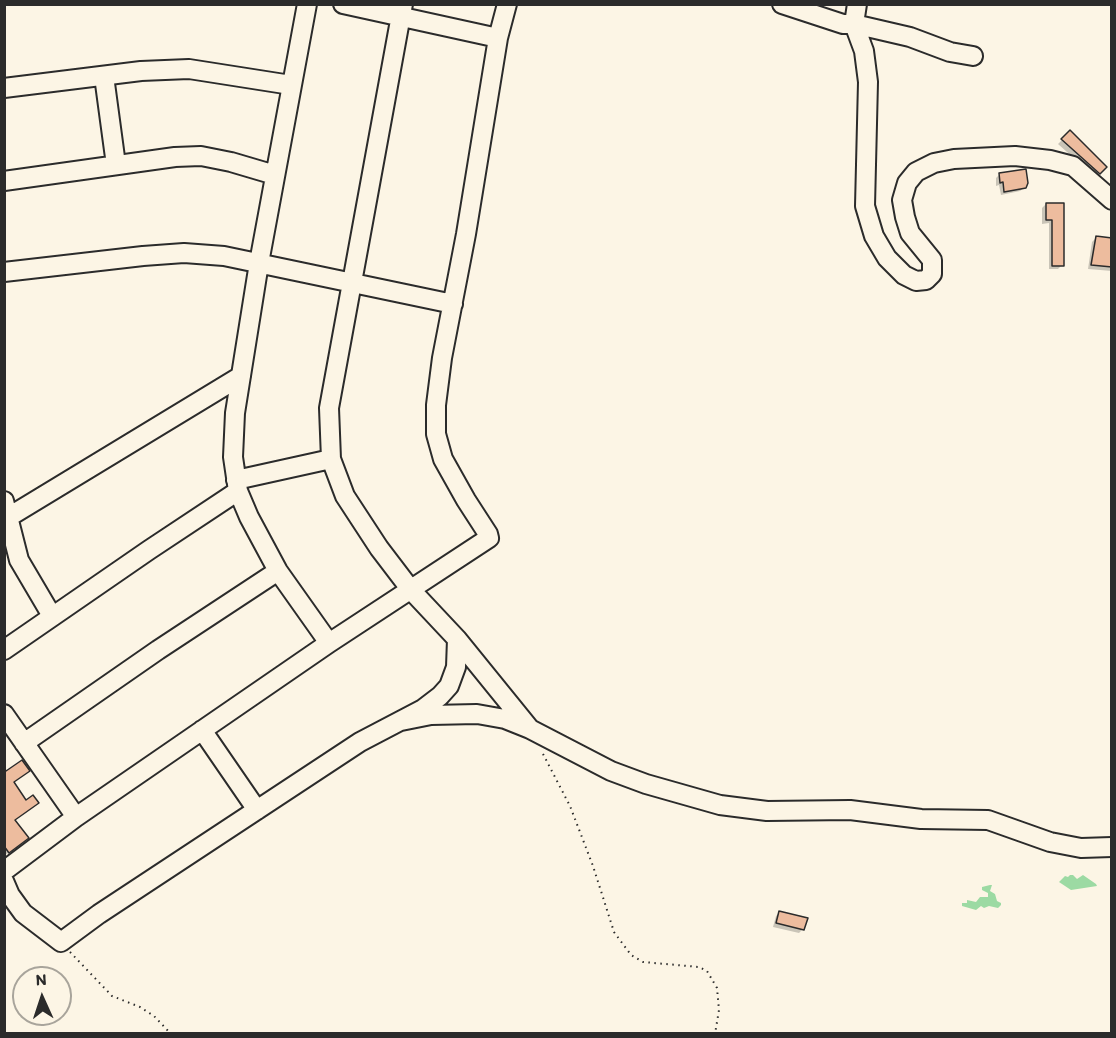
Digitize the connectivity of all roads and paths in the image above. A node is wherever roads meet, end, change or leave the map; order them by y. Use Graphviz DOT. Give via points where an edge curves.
graph roads {
  1 [pos="306,4"];
  2 [pos="343,4"];
  3 [pos="507,4"];
  4 [pos="782,4"];
  5 [pos="857,4"];
  6 [pos="402,10"];
  7 [pos="854,24"];
  8 [pos="498,38"];
  9 [pos="973,56"];
  10 [pos="104,76"];
  11 [pos="291,85"];
  12 [pos="4,88"];
  13 [pos="116,165"];
  14 [pos="275,175"];
  15 [pos="4,181"];
  16 [pos="1112,200"];
  17 [pos="259,263"];
  18 [pos="4,272"];
  19 [pos="353,282"];
  20 [pos="453,304"];
  21 [pos="241,376"];
  22 [pos="331,459"];
  23 [pos="237,486"];
  24 [pos="6,509"];
  25 [pos="279,571"];
  26 [pos="411,590"];
  27 [pos="52,616"];
  28 [pos="457,639"];
  29 [pos="329,643"];
  30 [pos="4,650"];
  31 [pos="4,714"];
  32 [pos="401,721"];
  33 [pos="530,729"];
  34 [pos="202,730"];
  35 [pos="24,743"];
  36 [pos="257,810"];
  37 [pos="76,817"];
  38 [pos="1112,847"];
  39 [pos="4,871"];
  40 [pos="4,881"];
  41 [pos="60,942"];
  42 [pos="171,1034"];
  43 [pos="715,1034"];
  1 -- 11 [label="street"];
  2 -- 6 [label="street"];
  3 -- 8 [label="street"];
  4 -- 7 [label="street"];
  5 -- 7 [label="street"];
  6 -- 8 [label="street"];
  6 -- 19 [label="street"];
  7 -- 9 [label="street"];
  7 -- 16 [label="street" via="864,51 868,82 865,206 874,236 887,258 904,275 916,281 926,280 932,274 932,260 910,233 902,200 907,183 916,172 934,163 1015,156 1050,160 1073,166"];
  8 -- 20 [label="street"];
  10 -- 11 [label="street" via="189,69"];
  10 -- 12 [label="street"];
  10 -- 13 [label="street"];
  11 -- 14 [label="street"];
  13 -- 14 [label="street" via="201,156"];
  13 -- 15 [label="street"];
  14 -- 17 [label="street"];
  17 -- 18 [label="street" via="184,253"];
  17 -- 19 [label="street"];
  17 -- 21 [label="street"];
  19 -- 20 [label="street"];
  19 -- 22 [label="street" via="329,408"];
  20 -- 26 [label="street" via="442,358 436,435 443,459 489,538"];
  21 -- 23 [label="street" via="233,457"];
  21 -- 24 [label="street"];
  22 -- 23 [label="street"];
  22 -- 26 [label="street" via="345,496"];
  23 -- 25 [label="street"];
  23 -- 27 [label="street"];
  24 -- 27 [label="street" via="19,560"];
  25 -- 29 [label="street"];
  25 -- 35 [label="street"];
  26 -- 28 [label="street"];
  26 -- 29 [label="street"];
  27 -- 30 [label="street"];
  28 -- 32 [label="street" via="456,667 449,686 423,709"];
  28 -- 33 [label="street"];
  29 -- 34 [label="street"];
  31 -- 35 [label="street"];
  32 -- 33 [label="street" via="431,715 477,714"];
  32 -- 36 [label="street" via="360,742"];
  33 -- 38 [label="street" via="611,771 720,805 767,811 850,810 921,819 988,820 1050,842 1081,848"];
  33 -- 43 [label="path" via="570,806 614,932 631,955 643,962 707,971 717,988"];
  34 -- 36 [label="street"];
  34 -- 37 [label="street"];
  35 -- 37 [label="street"];
  36 -- 41 [label="street"];
  37 -- 39 [label="street"];
  40 -- 41 [label="street" via="23,913"];
  41 -- 42 [label="path" via="112,996 140,1007"];
}
